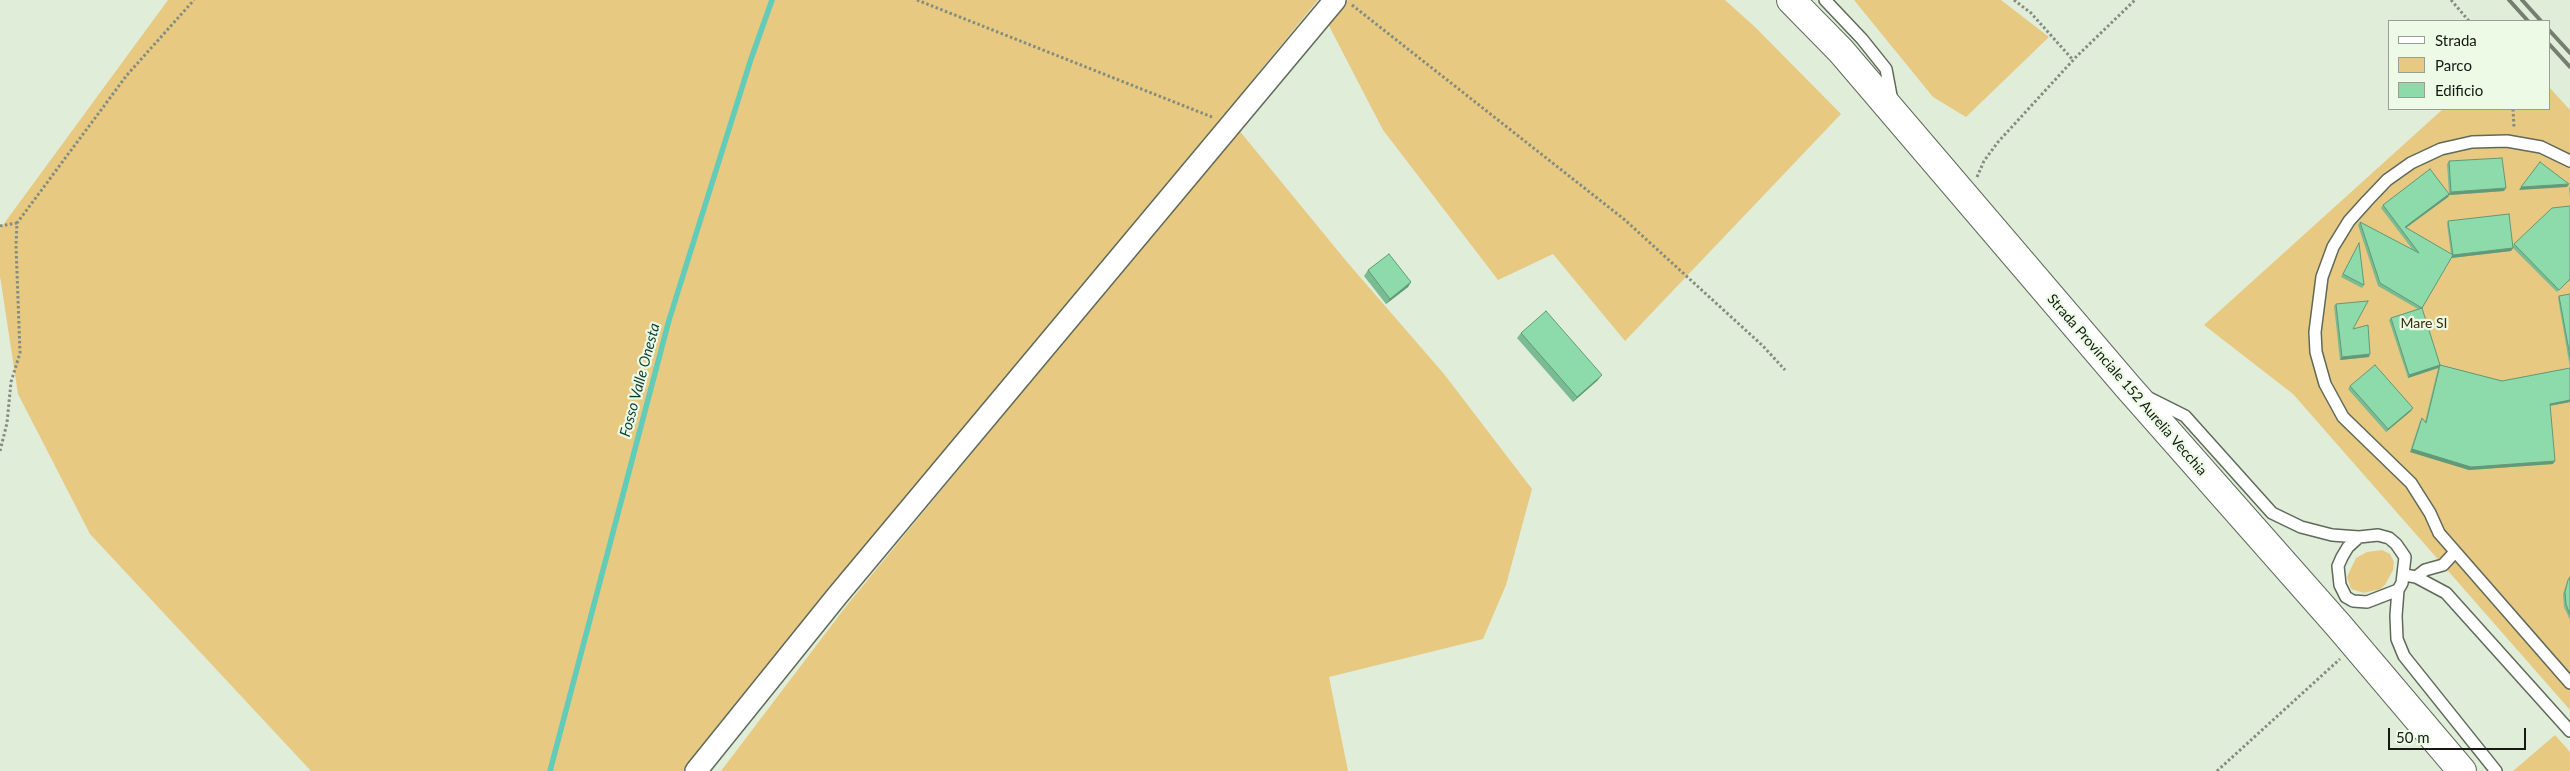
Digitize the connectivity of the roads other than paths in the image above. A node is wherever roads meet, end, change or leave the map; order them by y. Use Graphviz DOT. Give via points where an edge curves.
graph roads {
  1 [pos="1335,0"];
  2 [pos="1790,0"];
  3 [pos="1825,0"];
  4 [pos="1894,112"];
  5 [pos="2570,161"];
  6 [pos="2128,387"];
  7 [pos="2359,537"];
  8 [pos="2455,552"];
  9 [pos="2411,576"];
  10 [pos="2398,590"];
  11 [pos="2322,595"];
  12 [pos="2346,597"];
  13 [pos="2347,635"];
  14 [pos="2570,683"];
  15 [pos="2570,731"];
  16 [pos="696,771"];
  17 [pos="2462,771"];
  18 [pos="2496,771"];
  1 -- 16 [label="street" via="837,596"];
  2 -- 4 [label="main road, Strada Provinciale 152 Aurelia Vecchia" via="1841,51"];
  3 -- 4 [label="lane" via="1886,69"];
  4 -- 6 [label="main road, Strada Provinciale 152 Aurelia Vecchia"];
  5 -- 8 [label="lane" via="2541,147 2507,141 2472,142 2441,150 2411,163 2387,180 2349,221 2333,247 2322,277 2315,332 2316,352 2325,384 2343,417 2411,483 2439,533"];
  6 -- 7 [label="lane" via="2185,416 2272,513 2301,527 2332,535"];
  6 -- 11 [label="main road, Strada Provinciale 152 Aurelia Vecchia"];
  7 -- 9 [label="lane" via="2378,535 2389,538 2405,557"];
  7 -- 12 [label="lane" via="2348,547 2338,566 2340,585"];
  8 -- 9 [label="lane" via="2443,564"];
  8 -- 14 [label="lane"];
  9 -- 10 [label="lane"];
  9 -- 15 [label="lane" via="2446,593"];
  10 -- 12 [label="lane" via="2367,602"];
  10 -- 18 [label="lane" via="2398,639 2404,656"];
  11 -- 12 [label="lane"];
  11 -- 13 [label="main road, Strada Provinciale 152 Aurelia Vecchia"];
  12 -- 13 [label="lane" via="2340,610"];
  13 -- 17 [label="main road, Strada Provinciale 152 Aurelia Vecchia"];
}
